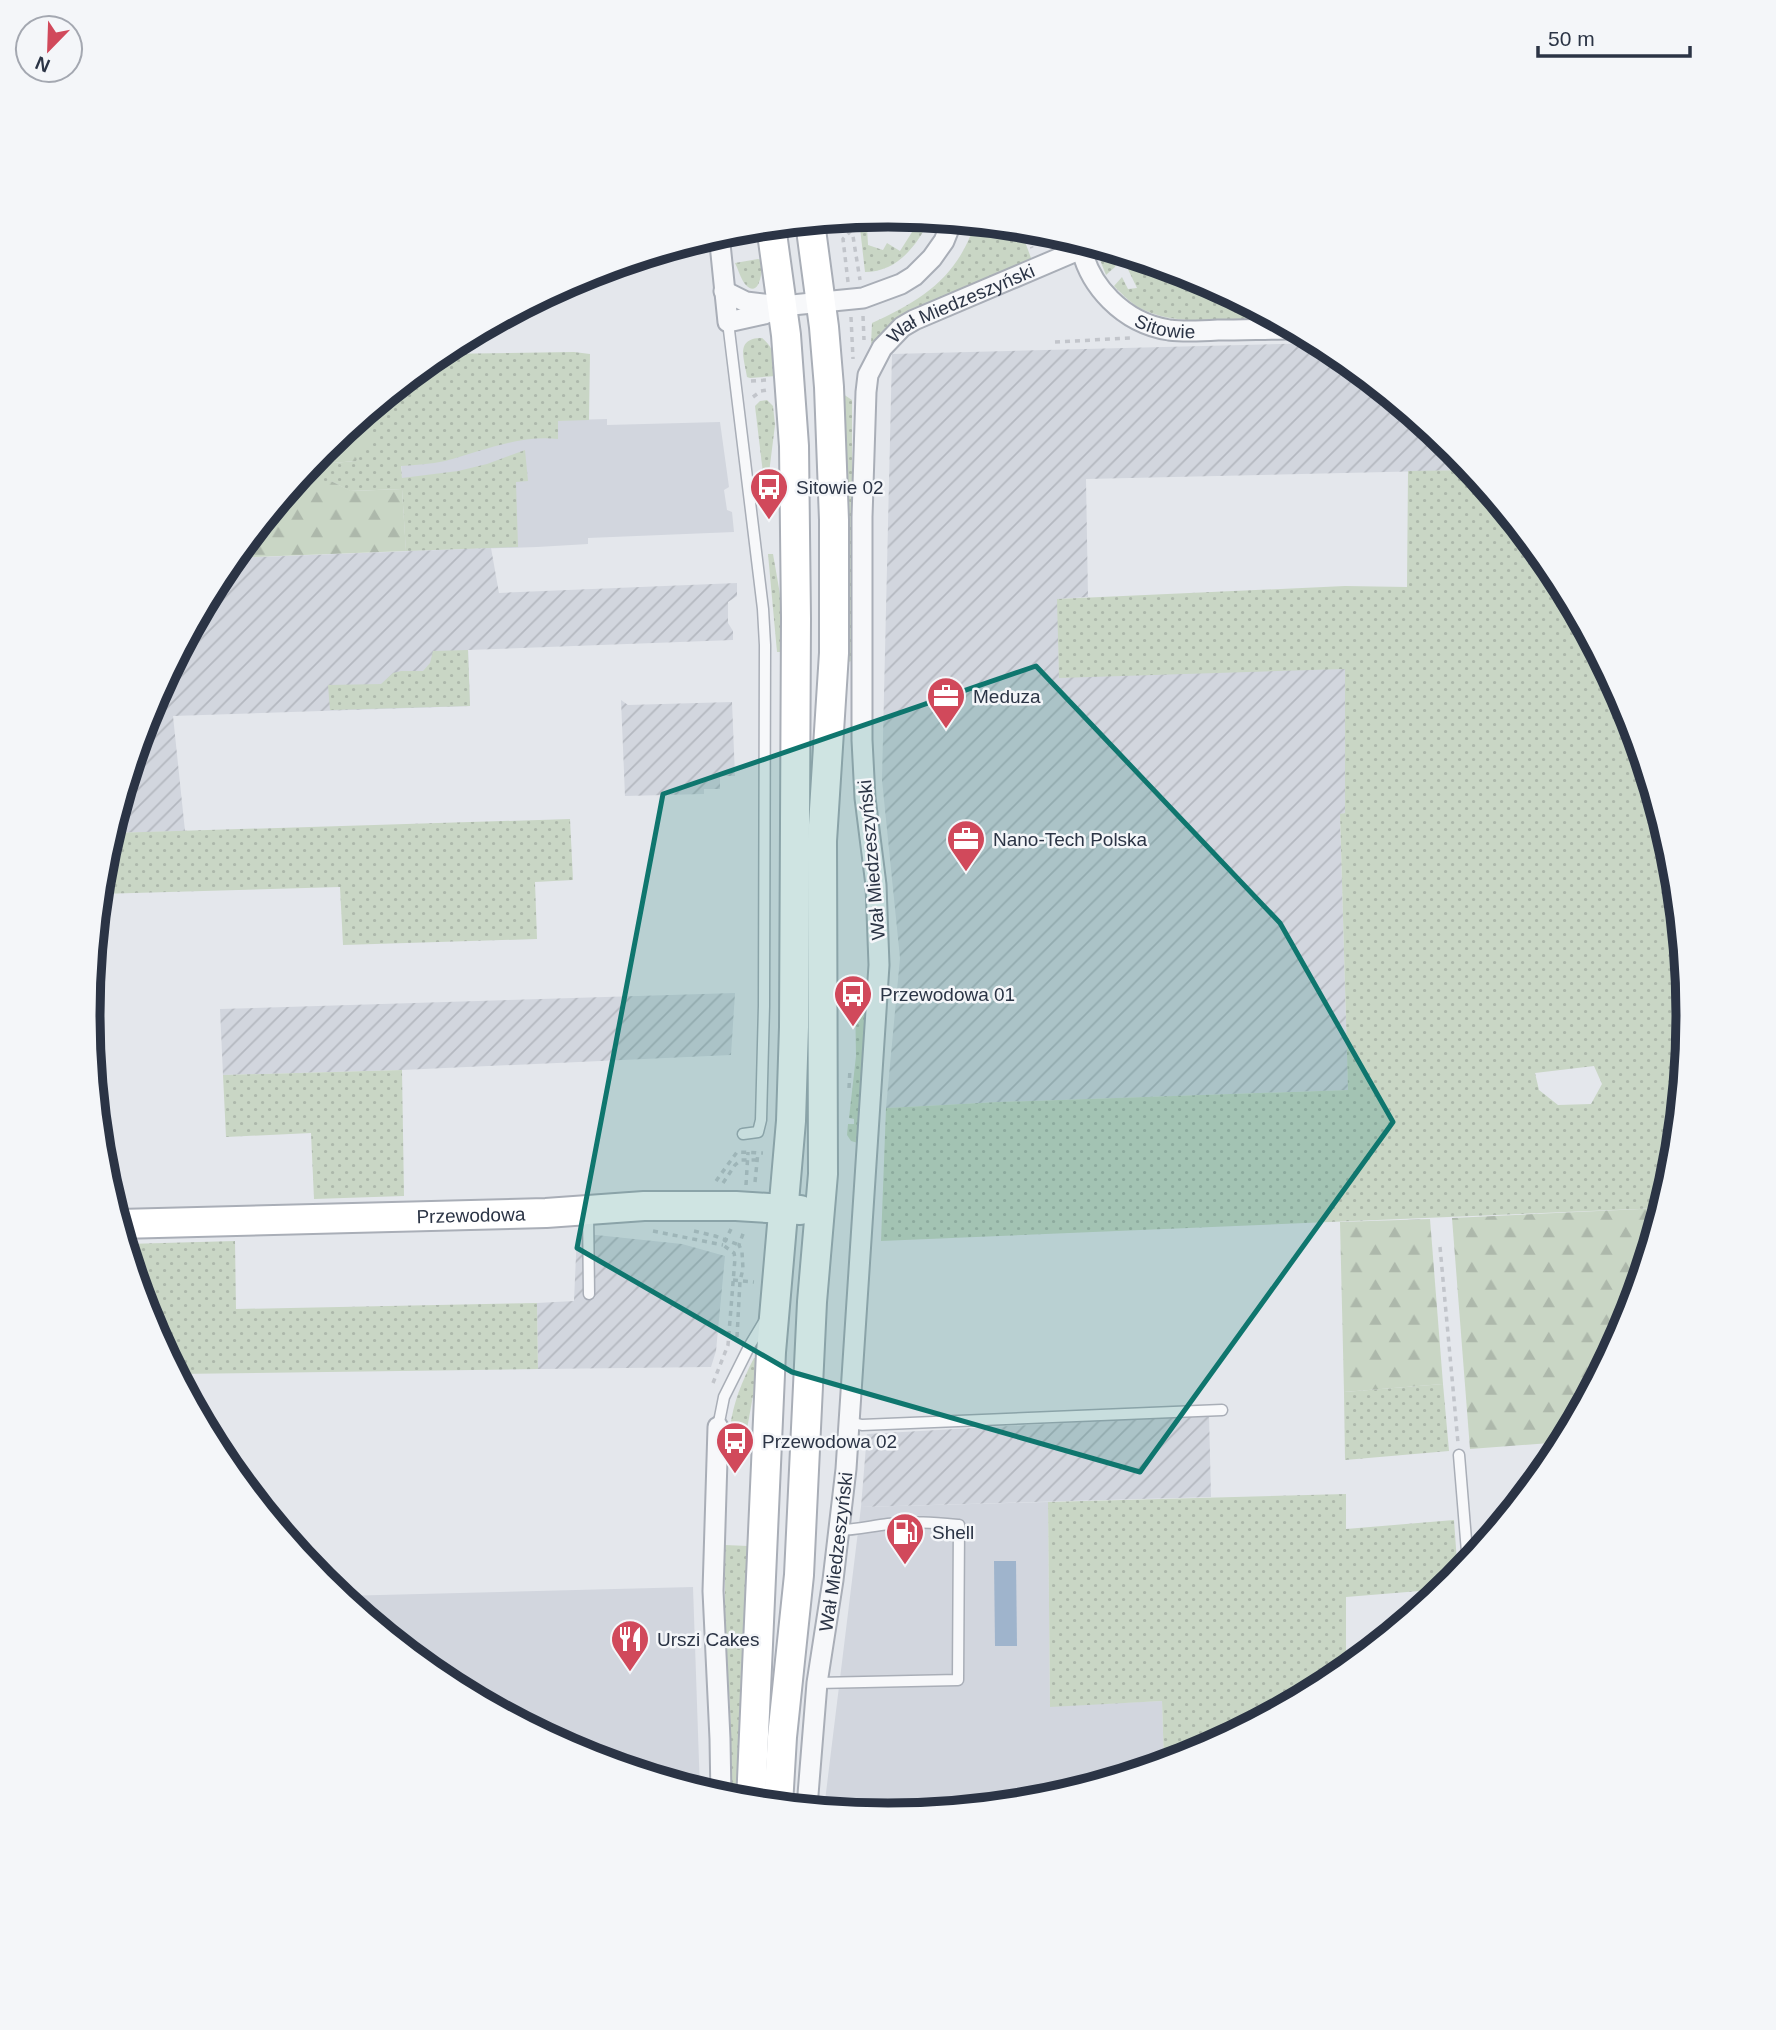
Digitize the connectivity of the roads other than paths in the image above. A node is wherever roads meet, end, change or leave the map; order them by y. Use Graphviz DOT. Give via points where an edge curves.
graph roads {
  1 [pos="949,229"];
  2 [pos="811,230"];
  3 [pos="772,235"];
  4 [pos="720,245"];
  5 [pos="1071,249"];
  6 [pos="1082,252"];
  7 [pos="724,291"];
  8 [pos="821,301"];
  9 [pos="782,306"];
  10 [pos="728,321"];
  11 [pos="1277,329"];
  12 [pos="743,1134"];
  13 [pos="783,1209"];
  14 [pos="588,1210"];
  15 [pos="820,1211"];
  16 [pos="128,1224"];
  17 [pos="589,1294"];
  18 [pos="773,1308"];
  19 [pos="1222,1410"];
  20 [pos="849,1422"];
  21 [pos="718,1427"];
  22 [pos="1459,1455"];
  23 [pos="839,1530"];
  24 [pos="1467,1550"];
  25 [pos="817,1683"];
  26 [pos="721,1785"];
  27 [pos="751,1791"];
  28 [pos="779,1796"];
  29 [pos="808,1799"];
  1 -- 8 [label="street" via="932,258 908,280 863,298"];
  2 -- 8 [label="main road, Wał Miedzeszyński"];
  3 -- 9 [label="main road"];
  4 -- 7 [label="street"];
  5 -- 20 [label="street, Wał Miedzeszyński" via="902,327 877,356 867,382 862,740 879,965"];
  6 -- 11 [label="street, Sitowie" via="1104,294 1144,323 1169,330"];
  7 -- 9 [label="street" via="746,302"];
  7 -- 10 [label="street"];
  8 -- 9 [label="street"];
  8 -- 15 [label="main road, Wał Miedzeszyński" via="833,472 834,653 822,841 824,1148"];
  9 -- 10 [label="street"];
  9 -- 13 [label="main road" via="794,446 796,591 794,1027"];
  10 -- 12 [label="lane" via="765,645 761,1120 758,1132"];
  13 -- 14 [label="main road, Przewodowa" via="745,1198"];
  13 -- 15 [label="main road, Przewodowa"];
  13 -- 18 [label="main road"];
  14 -- 16 [label="main road, Przewodowa"];
  14 -- 17 [label="lane"];
  15 -- 28 [label="main road, Wał Miedzeszyński" via="799,1575"];
  18 -- 21 [label="lane" via="724,1397"];
  18 -- 27 [label="main road"];
  19 -- 20 [label="lane"];
  20 -- 23 [label="street, Wał Miedzeszyński"];
  21 -- 26 [label="street" via="713,1591"];
  22 -- 24 [label="lane"];
  23 -- 25 [label="street, Wał Miedzeszyński"];
  23 -- 25 [label="lane" via="924,1522 959,1525 958,1680"];
  25 -- 29 [label="street, Wał Miedzeszyński"];
}
